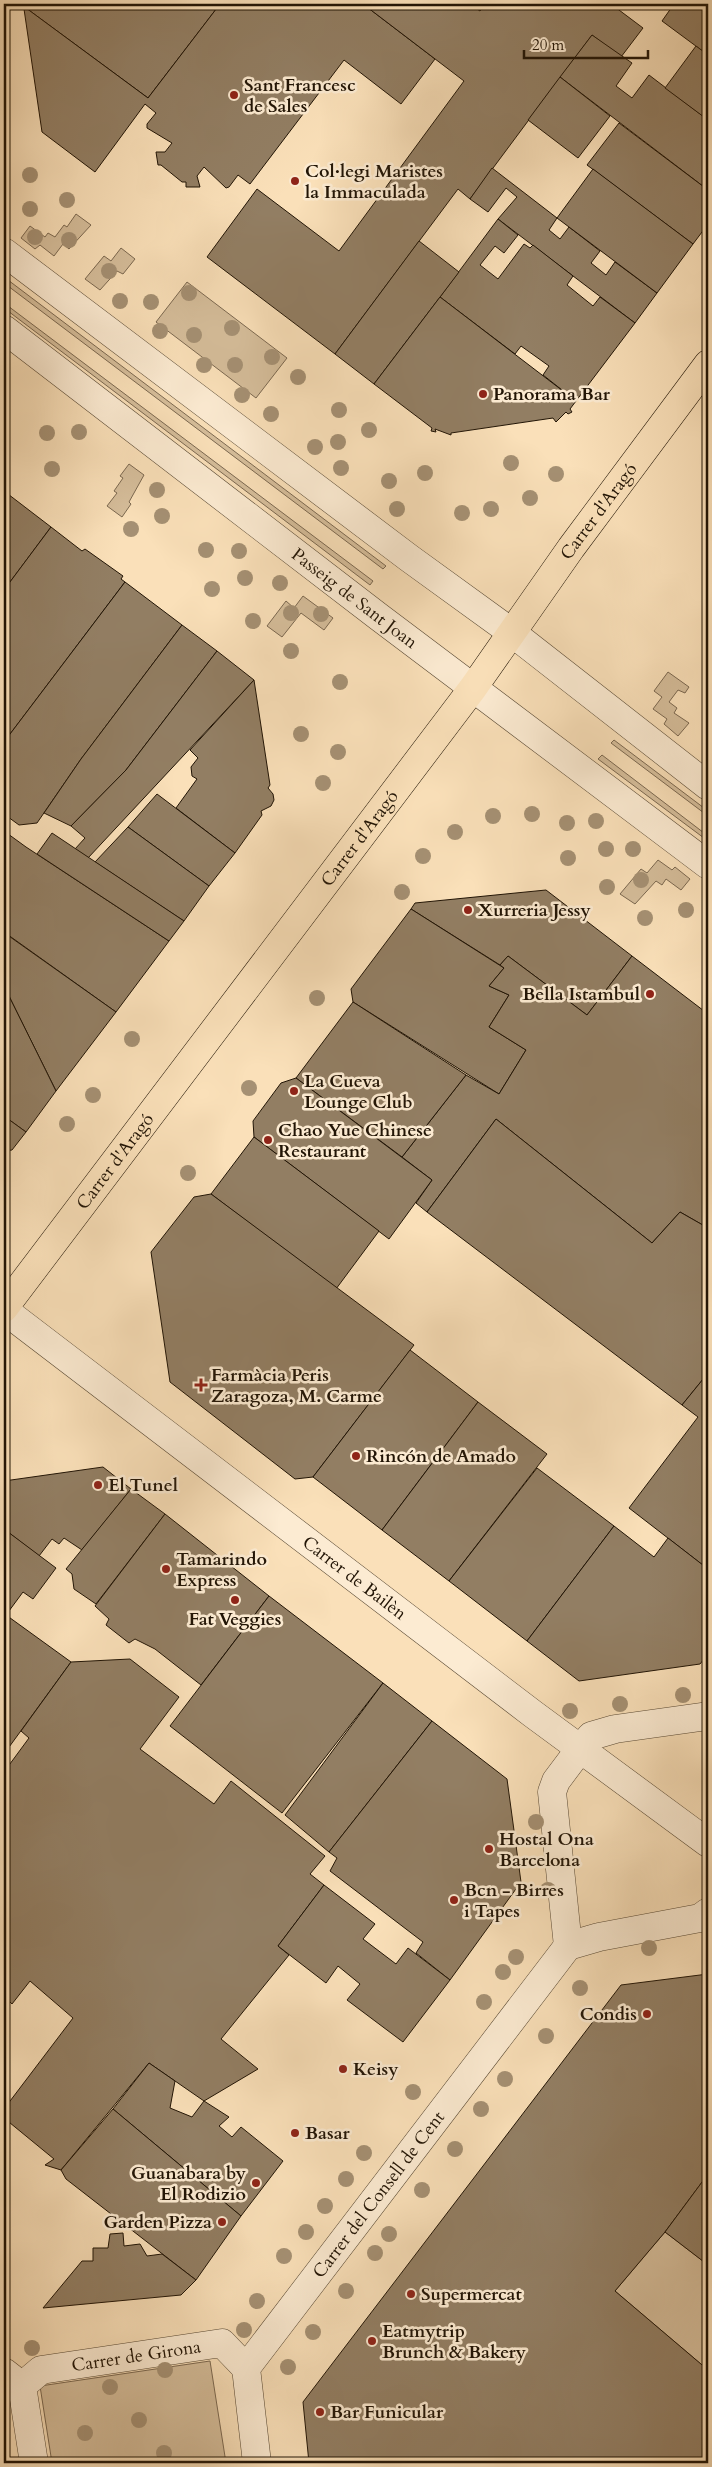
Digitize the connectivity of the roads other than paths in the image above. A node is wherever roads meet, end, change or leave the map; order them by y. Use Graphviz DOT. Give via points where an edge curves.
graph roads {
  1 [pos="4,252"];
  2 [pos="4,329"];
  3 [pos="708,364"];
  4 [pos="511,632"];
  5 [pos="473,688"];
  6 [pos="708,786"];
  7 [pos="708,865"];
  8 [pos="4,1309"];
  9 [pos="708,1716"];
  10 [pos="580,1749"];
  11 [pos="708,1843"];
  12 [pos="708,1912"];
  13 [pos="568,1946"];
  14 [pos="246,2368"];
  15 [pos="13,2379"];
  16 [pos="34,2463"];
  17 [pos="257,2463"];
  1 -- 4 [label="street"];
  2 -- 5 [label="street, Passeig de Sant Joan"];
  3 -- 4 [label="main road, Carrer d'Aragó"];
  4 -- 5 [label="main road, Carrer d'Aragó"];
  4 -- 6 [label="street"];
  5 -- 7 [label="street, Passeig de Sant Joan"];
  5 -- 8 [label="main road, Carrer d'Aragó"];
  8 -- 10 [label="street, Carrer de Bailèn"];
  9 -- 10 [label="street" via="615,1729 591,1736"];
  10 -- 11 [label="street, Carrer de Bailèn"];
  10 -- 13 [label="street" via="556,1781 552,1792"];
  12 -- 13 [label="street" via="700,1918"];
  13 -- 14 [label="street, Carrer del Consell de Cent"];
  14 -- 15 [label="street, Carrer de Girona" via="222,2343 41,2370"];
  14 -- 17 [label="street"];
  15 -- 16 [label="street, Carrer de Girona"];
}
